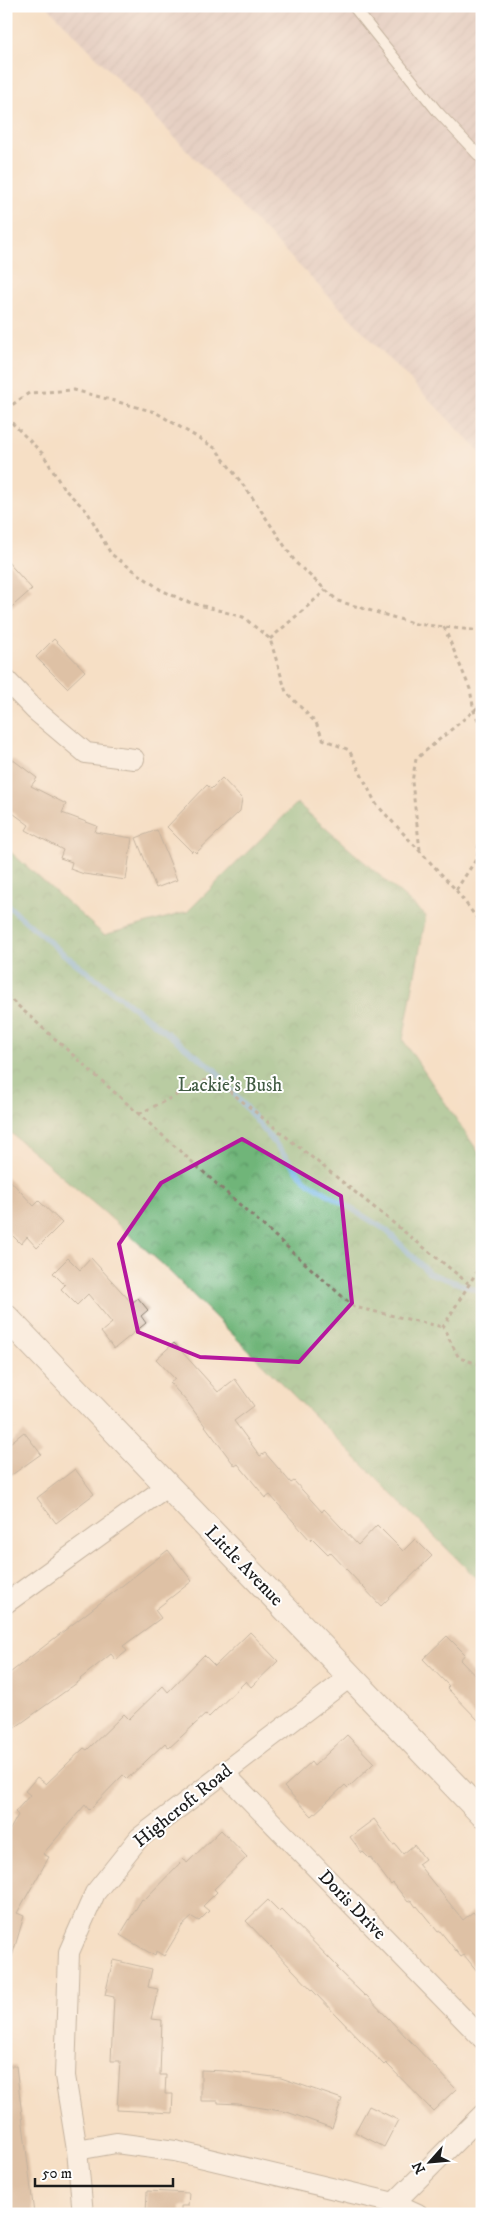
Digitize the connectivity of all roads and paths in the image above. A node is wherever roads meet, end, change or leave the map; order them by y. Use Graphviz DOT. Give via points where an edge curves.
graph roads {
  1 [pos="353,6"];
  2 [pos="482,159"];
  3 [pos="6,409"];
  4 [pos="6,417"];
  5 [pos="326,590"];
  6 [pos="444,627"];
  7 [pos="482,631"];
  8 [pos="270,639"];
  9 [pos="6,680"];
  10 [pos="482,704"];
  11 [pos="474,711"];
  12 [pos="482,729"];
  13 [pos="134,759"];
  14 [pos="482,818"];
  15 [pos="420,850"];
  16 [pos="456,890"];
  17 [pos="482,925"];
  18 [pos="6,995"];
  19 [pos="139,1114"];
  20 [pos="482,1262"];
  21 [pos="468,1283"];
  22 [pos="6,1317"];
  23 [pos="443,1327"];
  24 [pos="482,1365"];
  25 [pos="166,1487"];
  26 [pos="6,1603"];
  27 [pos="351,1676"];
  28 [pos="223,1772"];
  29 [pos="482,1814"];
  30 [pos="482,2038"];
  31 [pos="482,2115"];
  32 [pos="77,2150"];
  33 [pos="394,2203"];
  34 [pos="83,2214"];
  35 [pos="418,2214"];
  1 -- 2 [label="lane" via="437,111"];
  3 -- 5 [label="path" via="29,393 74,390 155,412 215,448 296,563"];
  4 -- 8 [label="path" via="43,454 63,488 87,511 111,554 161,590 185,601 243,617"];
  5 -- 6 [label="path" via="338,601 416,624"];
  5 -- 8 [label="path"];
  6 -- 7 [label="path"];
  6 -- 11 [label="path" via="470,689"];
  8 -- 15 [label="path" via="286,692 316,723 323,739 349,750 376,804"];
  9 -- 13 [label="street" via="35,710 86,753"];
  10 -- 11 [label="path"];
  11 -- 12 [label="path"];
  11 -- 15 [label="path" via="416,759 412,782"];
  14 -- 16 [label="path" via="477,858"];
  15 -- 16 [label="path"];
  16 -- 17 [label="path"];
  18 -- 19 [label="path"];
  19 -- 21 [label="path" via="212,1077"];
  19 -- 23 [label="path" via="354,1307"];
  20 -- 21 [label="path"];
  21 -- 23 [label="path"];
  22 -- 25 [label="street, Little Avenue"];
  23 -- 24 [label="path" via="459,1358"];
  25 -- 26 [label="street"];
  25 -- 27 [label="street, Little Avenue"];
  27 -- 28 [label="street, Highcroft Road"];
  27 -- 29 [label="street, Little Avenue"];
  28 -- 30 [label="street, Doris Drive"];
  28 -- 32 [label="street, Highcroft Road" via="139,1838 95,1893 69,1952 65,2076"];
  31 -- 33 [label="street"];
  32 -- 33 [label="street" via="116,2143 176,2151"];
  32 -- 34 [label="street, Highcroft Road"];
  33 -- 35 [label="street"];
}
